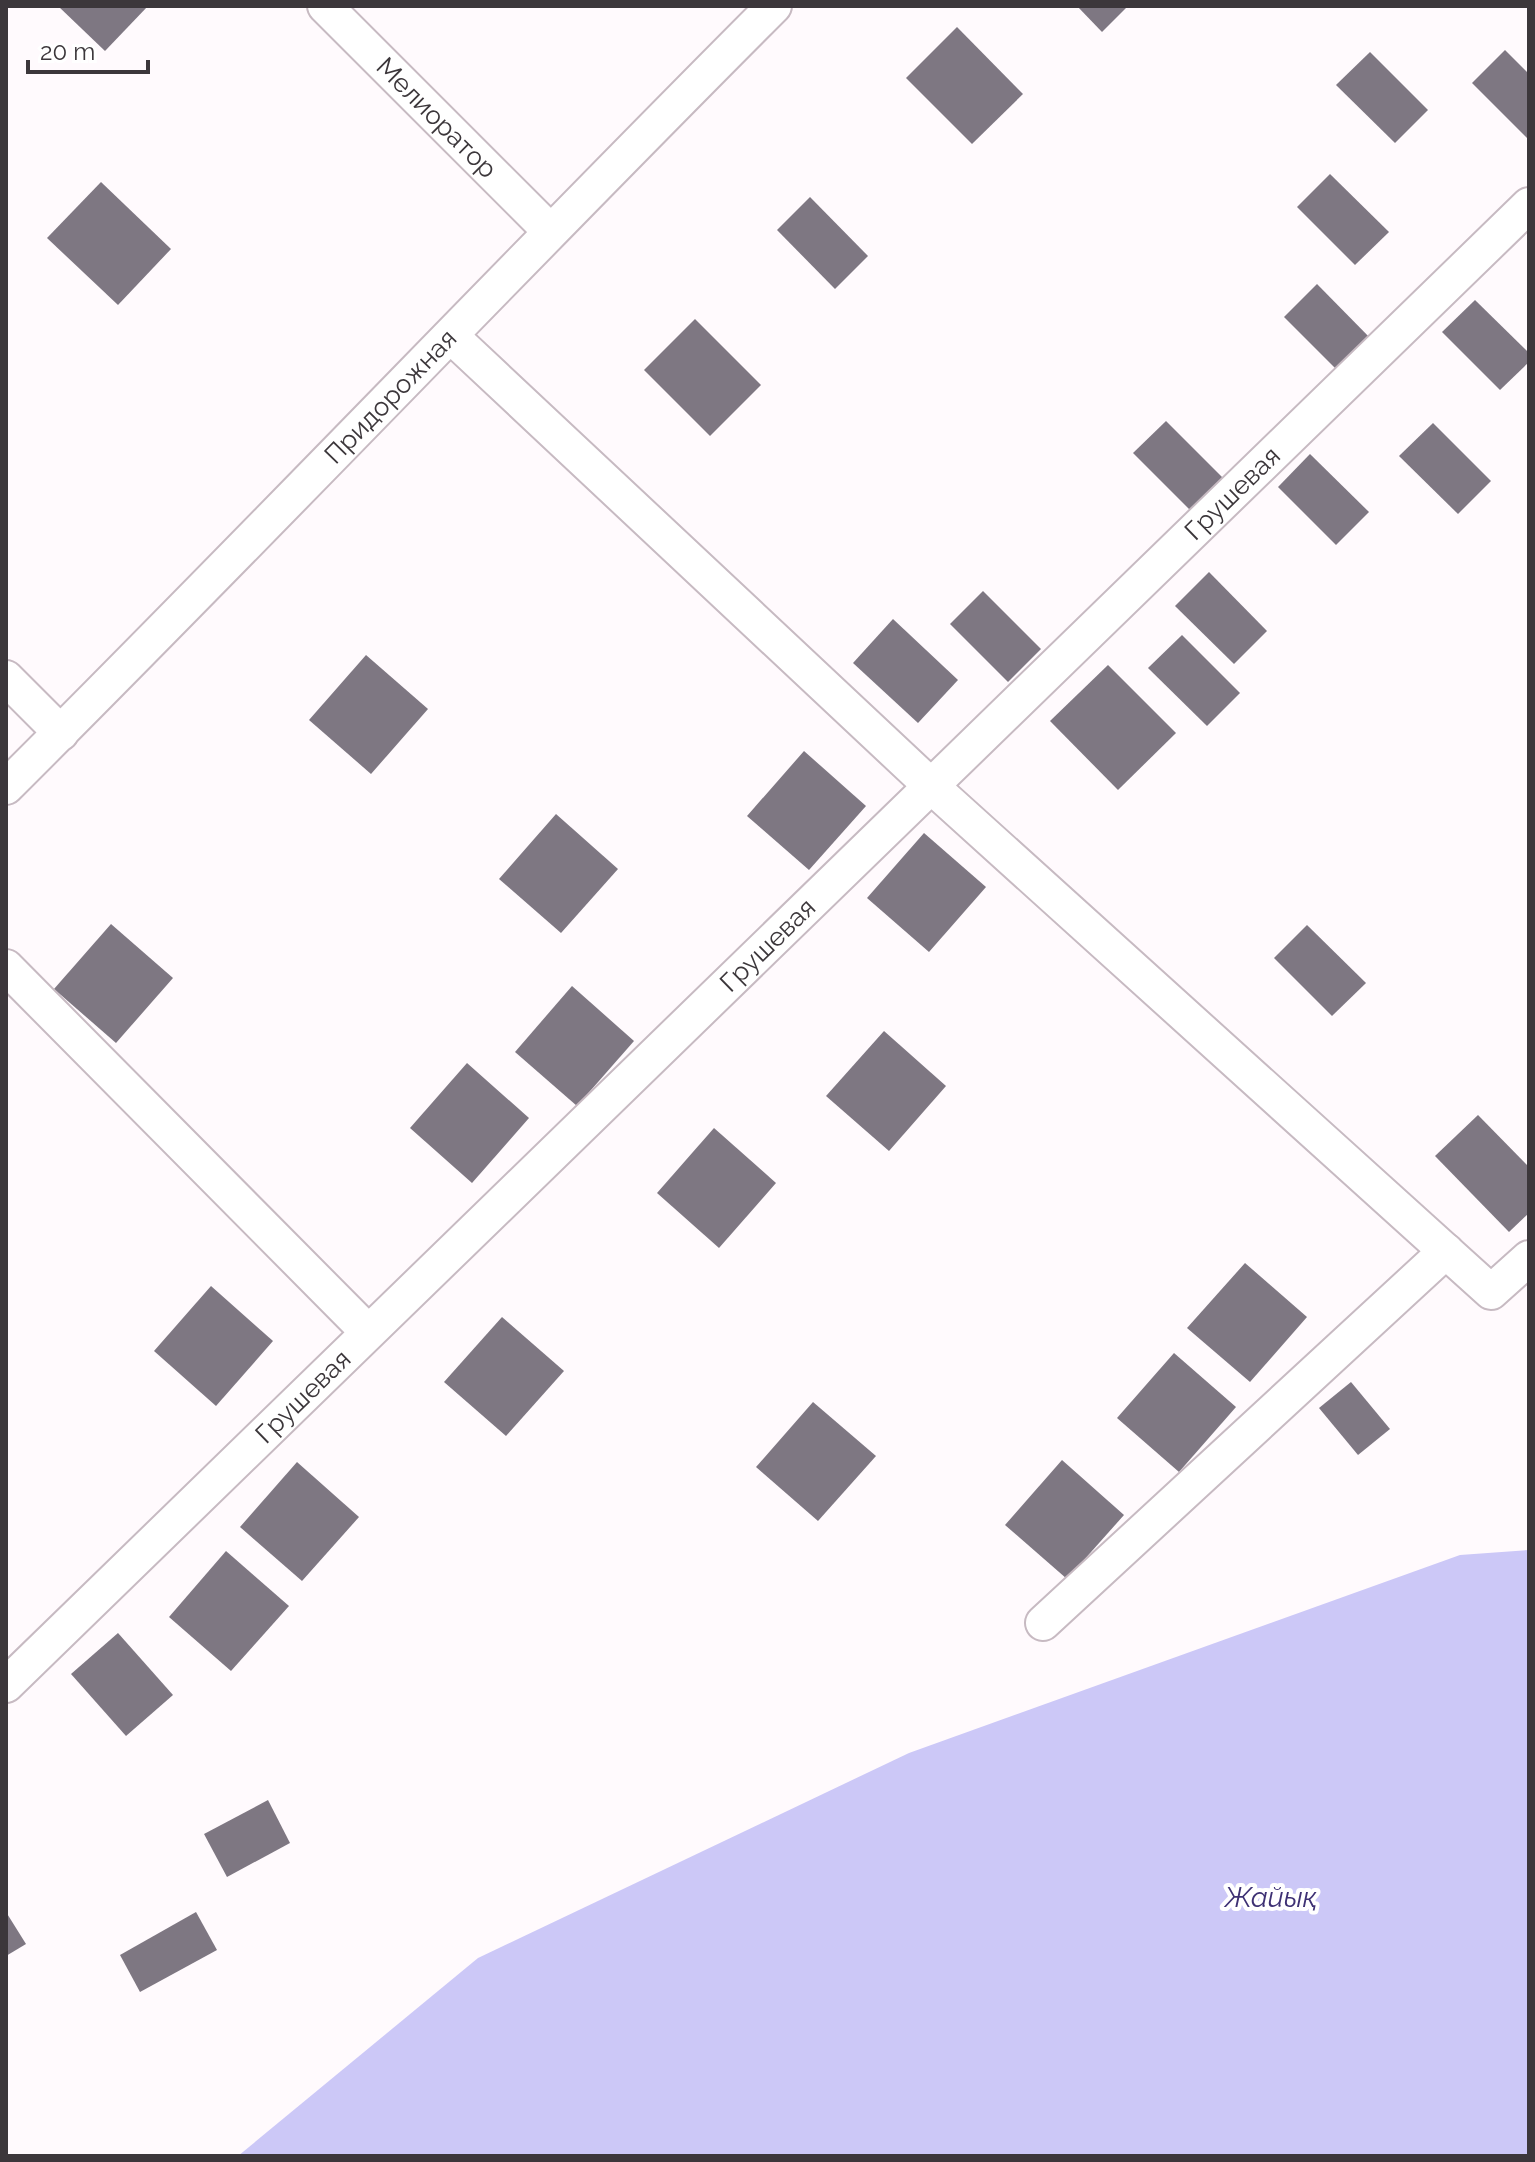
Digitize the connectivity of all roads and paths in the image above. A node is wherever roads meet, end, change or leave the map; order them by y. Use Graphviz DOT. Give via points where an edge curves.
graph roads {
  1 [pos="325,6"];
  2 [pos="774,6"];
  3 [pos="1529,205"];
  4 [pos="550,231"];
  5 [pos="451,336"];
  6 [pos="6,678"];
  7 [pos="61,733"];
  8 [pos="930,785"];
  9 [pos="6,787"];
  10 [pos="6,967"];
  11 [pos="1446,1251"];
  12 [pos="1529,1258"];
  13 [pos="368,1332"];
  14 [pos="1043,1623"];
  15 [pos="6,1685"];
  1 -- 4 [label="street, Мелиоратор"];
  2 -- 4 [label="street, Придорожная"];
  3 -- 8 [label="street, Грушевая"];
  4 -- 5 [label="street, Придорожная"];
  5 -- 7 [label="street, Придорожная"];
  5 -- 8 [label="street"];
  6 -- 7 [label="street"];
  7 -- 9 [label="street, Придорожная"];
  8 -- 11 [label="street"];
  8 -- 13 [label="street, Грушевая"];
  10 -- 13 [label="street"];
  11 -- 12 [label="street" via="1491,1292"];
  11 -- 14 [label="street"];
  13 -- 15 [label="street, Грушевая"];
}
